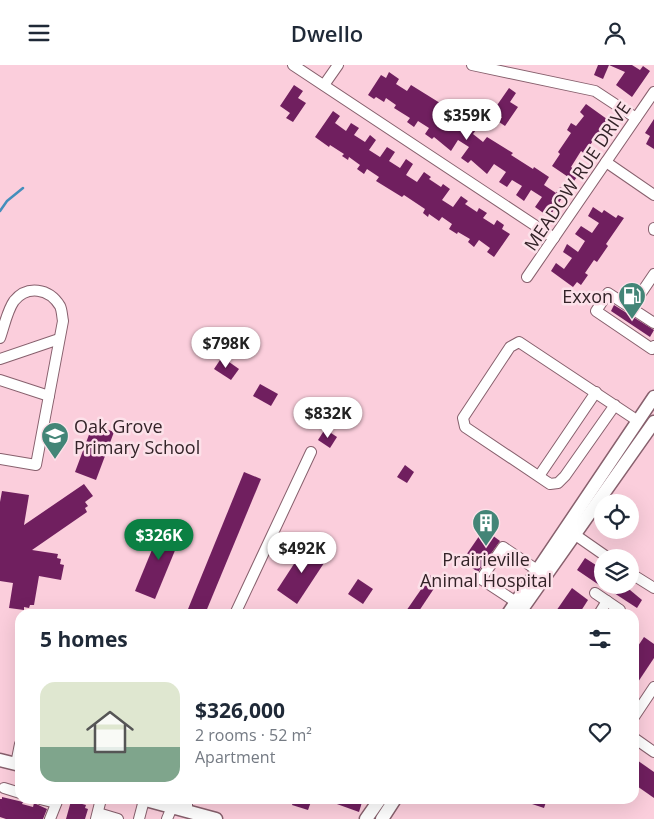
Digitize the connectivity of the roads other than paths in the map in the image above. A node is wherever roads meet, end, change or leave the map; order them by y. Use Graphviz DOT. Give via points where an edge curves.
graph roads {
  1 [pos="293,65"];
  2 [pos="338,65"];
  3 [pos="472,65"];
  4 [pos="324,85"];
  5 [pos="654,92"];
  6 [pos="636,118"];
  7 [pos="606,162"];
  8 [pos="654,195"];
  9 [pos="554,238"];
  10 [pos="654,274"];
  11 [pos="527,277"];
  12 [pos="631,308"];
  13 [pos="654,323"];
  14 [pos="0,338"];
  15 [pos="59,339"];
  16 [pos="654,346"];
  17 [pos="0,359"];
  18 [pos="0,380"];
  19 [pos="596,392"];
  20 [pos="49,396"];
  21 [pos="654,397"];
  22 [pos="615,405"];
  23 [pos="638,421"];
  24 [pos="654,423"];
  25 [pos="311,452"];
  26 [pos="0,459"];
  27 [pos="539,476"];
  28 [pos="574,534"];
  29 [pos="596,549"];
  30 [pos="537,570"];
  31 [pos="639,579"];
  32 [pos="654,588"];
  33 [pos="597,594"];
  34 [pos="608,601"];
  35 [pos="518,608"];
  36 [pos="238,609"];
  37 [pos="602,609"];
  38 [pos="619,609"];
  39 [pos="654,687"];
  40 [pos="639,710"];
  41 [pos="639,742"];
  42 [pos="654,752"];
  43 [pos="0,760"];
  44 [pos="15,764"];
  45 [pos="4,788"];
  46 [pos="15,791"];
  47 [pos="56,804"];
  48 [pos="101,804"];
  49 [pos="142,804"];
  50 [pos="153,804"];
  51 [pos="376,804"];
  52 [pos="392,804"];
  53 [pos="187,805"];
  54 [pos="170,813"];
  55 [pos="97,816"];
  56 [pos="50,819"];
  57 [pos="118,819"];
  58 [pos="139,819"];
  59 [pos="216,819"];
  60 [pos="366,819"];
  61 [pos="382,819"];
  1 -- 4 [label="street"];
  2 -- 4 [label="street"];
  3 -- 6 [label="street" via="595,91"];
  4 -- 9 [label="street"];
  5 -- 6 [label="street, MEADOW RUE DRIVE"];
  6 -- 7 [label="street, MEADOW RUE DRIVE"];
  7 -- 8 [label="street"];
  7 -- 9 [label="street, MEADOW RUE DRIVE"];
  9 -- 11 [label="street, MEADOW RUE DRIVE"];
  10 -- 12 [label="street"];
  12 -- 13 [label="street"];
  12 -- 16 [label="street" via="608,293 596,311 652,349"];
  14 -- 15 [label="street" via="14,301 27,291 36,290 49,295 61,307 63,321"];
  15 -- 17 [label="street"];
  15 -- 20 [label="street"];
  18 -- 20 [label="street"];
  19 -- 22 [label="street"];
  19 -- 27 [label="street"];
  19 -- 27 [label="street" via="519,342 510,347 463,422 465,427"];
  20 -- 26 [label="street" via="36,465"];
  21 -- 23 [label="main road"];
  22 -- 23 [label="street"];
  22 -- 27 [label="street" via="558,483 550,484"];
  23 -- 30 [label="main road"];
  24 -- 28 [label="main road"];
  25 -- 36 [label="street"];
  28 -- 29 [label="street"];
  28 -- 35 [label="main road"];
  30 -- 35 [label="main road"];
  30 -- 35 [label="street" via="503,547 481,579"];
  31 -- 32 [label="street"];
  33 -- 34 [label="street"];
  34 -- 37 [label="street"];
  34 -- 38 [label="street"];
  39 -- 40 [label="street"];
  41 -- 42 [label="street"];
  43 -- 44 [label="main road"];
  45 -- 46 [label="street"];
  47 -- 56 [label="street"];
  48 -- 55 [label="street"];
  49 -- 58 [label="street"];
  50 -- 54 [label="main road"];
  51 -- 60 [label="main road"];
  52 -- 61 [label="main road"];
  53 -- 54 [label="main road"];
  53 -- 59 [label="main road"];
  55 -- 57 [label="street"];
}
